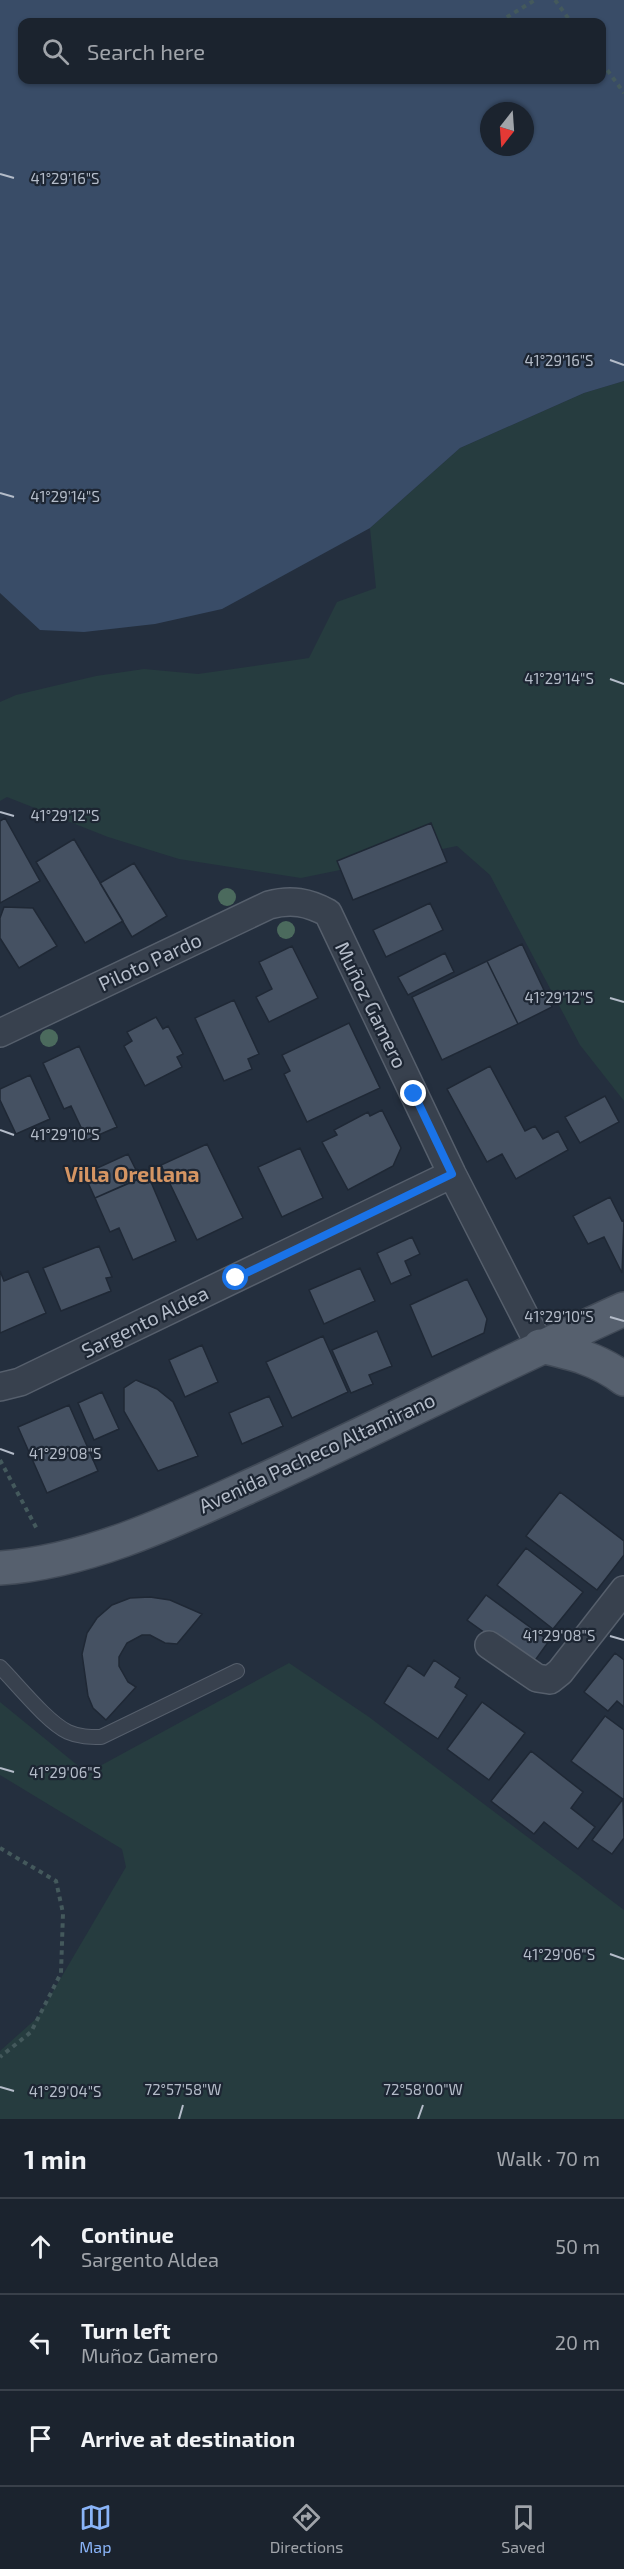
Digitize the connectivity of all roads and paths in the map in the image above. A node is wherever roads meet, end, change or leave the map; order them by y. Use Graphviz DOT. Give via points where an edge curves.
graph roads {
  1 [pos="535,0"];
  2 [pos="555,0"];
  3 [pos="506,18"];
  4 [pos="569,18"];
  5 [pos="606,68"];
  6 [pos="624,93"];
  7 [pos="303,902"];
  8 [pos="0,1033"];
  9 [pos="452,1174"];
  10 [pos="621,1318"];
  11 [pos="540,1346"];
  12 [pos="624,1379"];
  13 [pos="0,1387"];
  14 [pos="0,1460"];
  15 [pos="56,1561"];
  16 [pos="0,1568"];
  17 [pos="624,1590"];
  18 [pos="489,1646"];
  19 [pos="0,1667"];
  20 [pos="237,1671"];
  21 [pos="0,1848"];
  22 [pos="0,2057"];
  1 -- 3 [label="path"];
  2 -- 4 [label="path"];
  5 -- 6 [label="path"];
  7 -- 8 [label="street, Piloto Pardo" via="269,905"];
  7 -- 9 [label="street, Muñoz Gamero" via="328,913"];
  9 -- 11 [label="street, Muñoz Gamero"];
  9 -- 13 [label="street, Sargento Aldea" via="20,1382"];
  10 -- 11 [label="main road, Avenida Pacheco Altamirano"];
  11 -- 12 [label="main road" via="595,1360"];
  11 -- 15 [label="main road, Avenida Pacheco Altamirano" via="184,1516"];
  14 -- 15 [label="path"];
  15 -- 16 [label="main road, Avenida Pacheco Altamirano"];
  17 -- 18 [label="street" via="550,1680 537,1678"];
  19 -- 20 [label="lane" via="58,1726 88,1737 101,1737"];
  21 -- 22 [label="path" via="56,1881 63,1913 61,1973 31,2032"];
}
